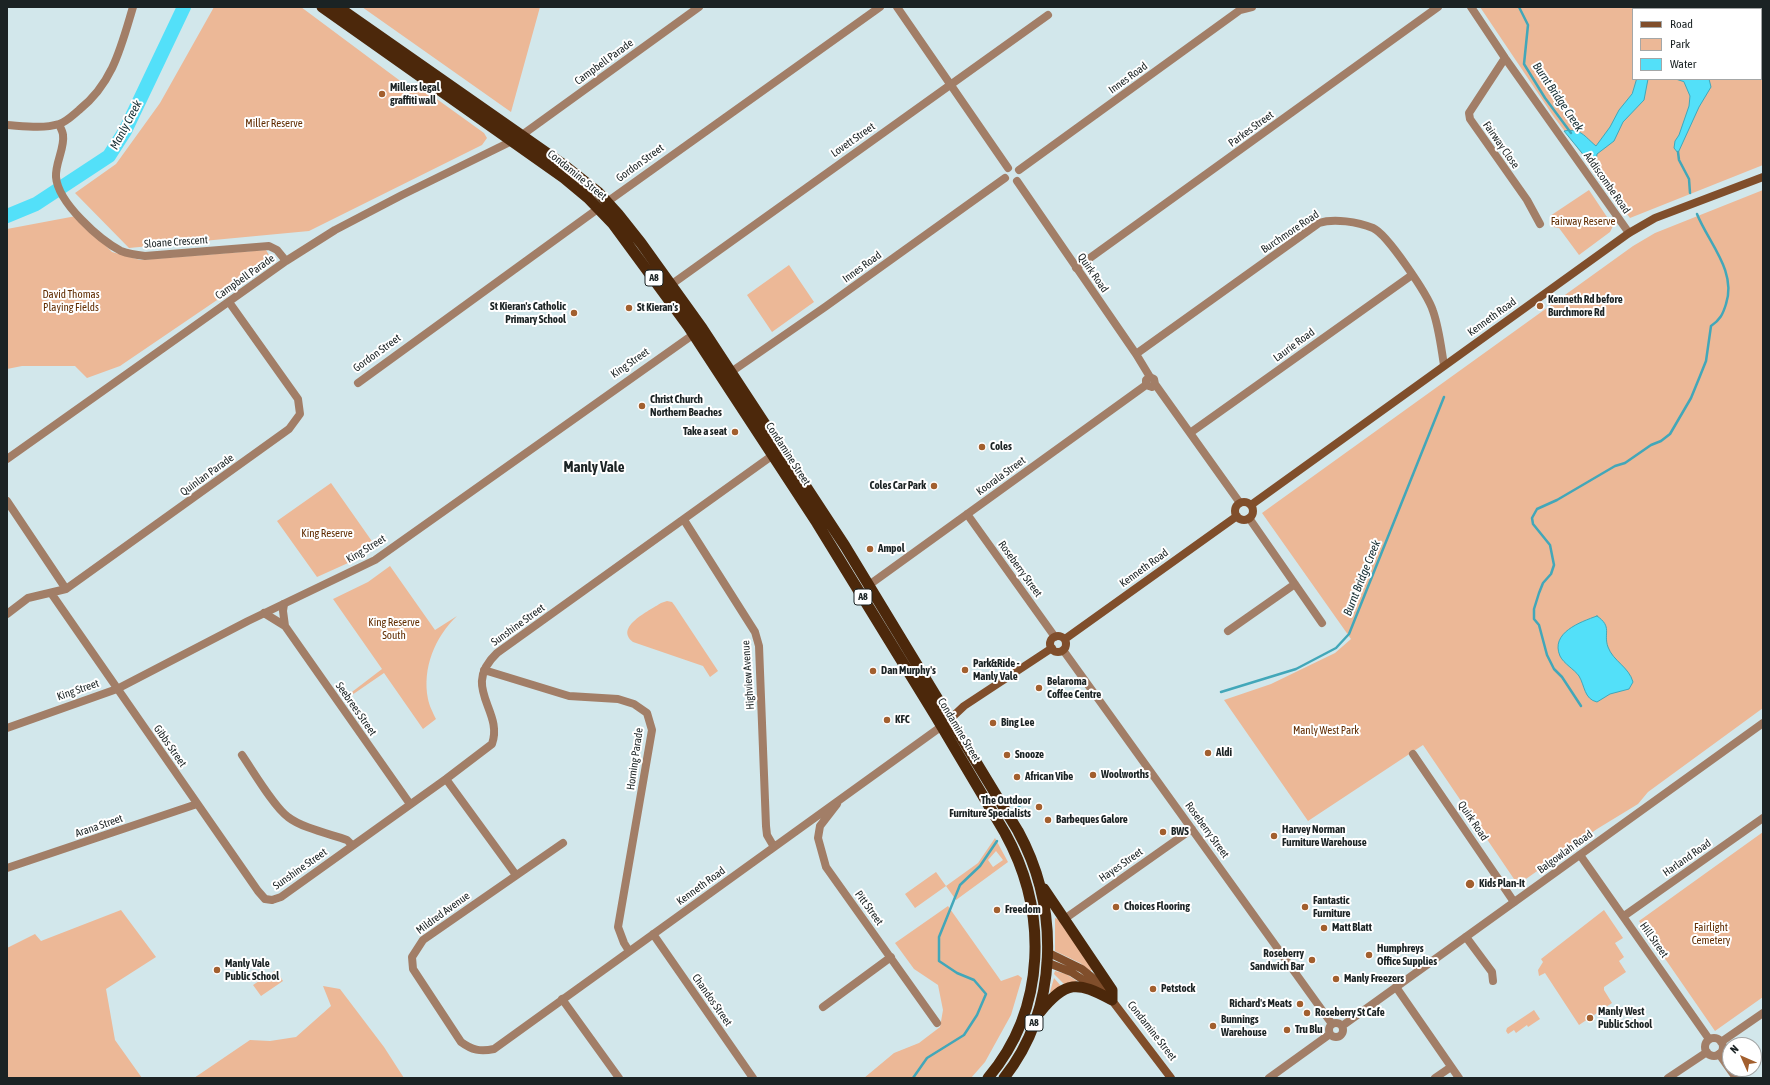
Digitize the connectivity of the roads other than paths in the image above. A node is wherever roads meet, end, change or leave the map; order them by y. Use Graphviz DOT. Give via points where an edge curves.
graph roads {
  1 [pos="133,7"];
  2 [pos="322,7"];
  3 [pos="338,7"];
  4 [pos="700,7"];
  5 [pos="880,7"];
  6 [pos="897,7"];
  7 [pos="1252,7"];
  8 [pos="1438,7"];
  9 [pos="1471,7"];
  10 [pos="1048,15"];
  11 [pos="1505,58"];
  12 [pos="950,85"];
  13 [pos="59,124"];
  14 [pos="7,125"];
  15 [pos="517,138"];
  16 [pos="1008,168"];
  17 [pos="1019,170"];
  18 [pos="1763,177"];
  19 [pos="1006,178"];
  20 [pos="1017,181"];
  21 [pos="603,205"];
  22 [pos="1540,224"];
  23 [pos="1629,233"];
  24 [pos="286,261"];
  25 [pos="1076,268"];
  26 [pos="1412,275"];
  27 [pos="672,284"];
  28 [pos="229,302"];
  29 [pos="698,331"];
  30 [pos="1136,354"];
  31 [pos="1444,365"];
  32 [pos="731,372"];
  33 [pos="1148,381"];
  34 [pos="358,383"];
  35 [pos="1190,433"];
  36 [pos="773,455"];
  37 [pos="7,459"];
  38 [pos="7,501"];
  39 [pos="1240,503"];
  40 [pos="1251,505"];
  41 [pos="967,514"];
  42 [pos="1237,516"];
  43 [pos="1250,518"];
  44 [pos="684,520"];
  45 [pos="1295,584"];
  46 [pos="869,585"];
  47 [pos="66,589"];
  48 [pos="51,594"];
  49 [pos="284,604"];
  50 [pos="264,613"];
  51 [pos="7,614"];
  52 [pos="1322,623"];
  53 [pos="285,626"];
  54 [pos="1228,631"];
  55 [pos="1054,637"];
  56 [pos="1065,639"];
  57 [pos="1052,648"];
  58 [pos="1063,650"];
  59 [pos="484,670"];
  60 [pos="117,689"];
  61 [pos="946,723"];
  62 [pos="1763,723"];
  63 [pos="7,728"];
  64 [pos="1413,754"];
  65 [pos="242,755"];
  66 [pos="446,779"];
  67 [pos="840,800"];
  68 [pos="198,804"];
  69 [pos="410,804"];
  70 [pos="1763,818"];
  71 [pos="1192,829"];
  72 [pos="563,843"];
  73 [pos="352,845"];
  74 [pos="774,847"];
  75 [pos="1580,854"];
  76 [pos="7,868"];
  77 [pos="516,875"];
  78 [pos="1040,882"];
  79 [pos="1514,902"];
  80 [pos="272,904"];
  81 [pos="1624,916"];
  82 [pos="1064,920"];
  83 [pos="653,934"];
  84 [pos="1466,937"];
  85 [pos="629,951"];
  86 [pos="1036,956"];
  87 [pos="891,957"];
  88 [pos="1047,957"];
  89 [pos="1493,981"];
  90 [pos="1396,987"];
  91 [pos="562,999"];
  92 [pos="1112,1000"];
  93 [pos="823,1007"];
  94 [pos="1763,1013"];
  95 [pos="1036,1017"];
  96 [pos="937,1023"];
  97 [pos="1332,1024"];
  98 [pos="1342,1026"];
  99 [pos="1330,1034"];
  100 [pos="1709,1039"];
  101 [pos="1721,1042"];
  102 [pos="469,1048"];
  103 [pos="1706,1052"];
  104 [pos="1719,1054"];
  105 [pos="1451,1067"];
  106 [pos="619,1078"];
  107 [pos="753,1078"];
  108 [pos="988,1078"];
  109 [pos="1004,1078"];
  110 [pos="1172,1078"];
  111 [pos="1269,1078"];
  112 [pos="1435,1078"];
  113 [pos="1459,1078"];
  114 [pos="1668,1078"];
  115 [pos="1736,1078"];
  1 -- 13 [label="street" via="120,49 105,82 93,100"];
  2 -- 15 [label="highway, Condamine Street / A8"];
  3 -- 15 [label="highway, Condamine Street / A8"];
  4 -- 15 [label="street, Campbell Parade"];
  5 -- 21 [label="street, Gordon Street"];
  6 -- 12 [label="street"];
  7 -- 17 [label="street, Innes Road" via="1240,10"];
  8 -- 25 [label="street, Parkes Street"];
  9 -- 11 [label="street, Addiscombe Road"];
  10 -- 12 [label="street, Lovett Street"];
  11 -- 22 [label="street, Fairway Close" via="1469,113 1470,119 1527,200"];
  11 -- 23 [label="street, Addiscombe Road"];
  12 -- 16 [label="street"];
  12 -- 27 [label="street, Lovett Street"];
  13 -- 14 [label="street" via="38,127"];
  13 -- 24 [label="street, Sloane Crescent" via="63,135 56,165 58,186 80,217 113,246 132,255 264,246 277,250"];
  15 -- 21 [label="highway, Condamine Street / A8" via="564,165"];
  15 -- 24 [label="street, Campbell Parade" via="335,230"];
  16 -- 17 [label="street"];
  16 -- 19 [label="street"];
  17 -- 20 [label="street" via="1020,176"];
  18 -- 23 [label="main road, Kenneth Road" via="1654,218"];
  19 -- 20 [label="street" via="1009,182"];
  19 -- 32 [label="street, Innes Road"];
  20 -- 25 [label="street, Quirk Road"];
  21 -- 27 [label="highway, Condamine Street / A8" via="641,243"];
  21 -- 29 [label="highway, Condamine Street / A8" via="627,242"];
  21 -- 34 [label="street, Gordon Street"];
  23 -- 31 [label="main road, Kenneth Road"];
  24 -- 28 [label="street, Campbell Parade"];
  25 -- 30 [label="street, Quirk Road"];
  26 -- 30 [label="street, Burchmore Road" via="1383,235 1373,228 1329,220 1319,223"];
  26 -- 31 [label="street, Burchmore Road" via="1434,312"];
  26 -- 35 [label="street, Laurie Road"];
  27 -- 29 [label="highway, Condamine Street / A8"];
  28 -- 37 [label="street, Campbell Parade"];
  28 -- 47 [label="street, Quinlan Parade" via="298,399 300,414 289,429"];
  29 -- 32 [label="highway, Condamine Street / A8"];
  29 -- 36 [label="highway, Condamine Street / A8"];
  29 -- 49 [label="street, King Street" via="375,560"];
  30 -- 33 [label="street, Quirk Road"];
  31 -- 40 [label="main road, Kenneth Road"];
  32 -- 46 [label="highway, Condamine Street / A8"];
  33 -- 35 [label="street" via="1151,387 1155,384"];
  33 -- 41 [label="street, Koorala Street"];
  35 -- 39 [label="street"];
  36 -- 44 [label="street, Sunshine Street"];
  36 -- 61 [label="highway, Condamine Street / A8"];
  38 -- 47 [label="street"];
  39 -- 40 [label="main road" via="1246,502"];
  39 -- 42 [label="main road" via="1236,508"];
  40 -- 43 [label="main road" via="1253,511"];
  41 -- 46 [label="street, Koorala Street"];
  41 -- 55 [label="street, Roseberry Street"];
  42 -- 43 [label="main road"];
  42 -- 56 [label="main road, Kenneth Road"];
  43 -- 45 [label="street"];
  44 -- 59 [label="street, Sunshine Street" via="497,653"];
  44 -- 74 [label="street, Highview Avenue" via="755,632 759,646 766,826 767,835"];
  45 -- 52 [label="street"];
  45 -- 54 [label="street"];
  46 -- 61 [label="highway, Condamine Street / A8"];
  47 -- 48 [label="street, Quinlan Parade"];
  48 -- 51 [label="street, Quinlan Parade" via="28,598"];
  48 -- 60 [label="street, Gibbs Street"];
  49 -- 50 [label="street, King Street"];
  49 -- 53 [label="street"];
  50 -- 53 [label="street, Seebrees Street"];
  50 -- 60 [label="street, King Street"];
  53 -- 69 [label="street, Seebrees Street"];
  55 -- 56 [label="main road" via="1060,636"];
  55 -- 57 [label="main road" via="1050,642"];
  56 -- 58 [label="main road" via="1066,646"];
  57 -- 58 [label="main road" via="1058,652"];
  57 -- 61 [label="main road, Kenneth Road" via="964,706"];
  58 -- 71 [label="street, Roseberry Street"];
  59 -- 66 [label="street, Sunshine Street" via="482,687 494,729 492,744"];
  59 -- 85 [label="street, Horning Parade" via="569,696 626,701 647,713 652,730 618,927"];
  60 -- 63 [label="street, King Street"];
  60 -- 68 [label="street, Gibbs Street"];
  61 -- 67 [label="street, Kenneth Road"];
  61 -- 78 [label="highway, Condamine Street / A8" via="1004,808 1028,850"];
  61 -- 86 [label="highway, Condamine Street / A8" via="1016,855 1028,888 1034,921"];
  62 -- 75 [label="street, Balgowlah Road"];
  64 -- 79 [label="street, Quirk Road"];
  65 -- 73 [label="street" via="288,817 297,823 347,840"];
  66 -- 69 [label="street, Sunshine Street"];
  66 -- 77 [label="street"];
  67 -- 74 [label="street, Kenneth Road"];
  67 -- 87 [label="street, Pitt Street" via="820,826 818,838 821,852 826,867"];
  68 -- 76 [label="street, Arana Street"];
  68 -- 80 [label="street, Gibbs Street" via="260,894"];
  69 -- 73 [label="street, Sunshine Street"];
  70 -- 81 [label="street, Harland Road"];
  71 -- 82 [label="street, Hayes Street"];
  71 -- 97 [label="street, Roseberry Street"];
  72 -- 77 [label="street, Mildred Avenue"];
  73 -- 80 [label="street, Sunshine Street"];
  74 -- 83 [label="street, Kenneth Road"];
  75 -- 79 [label="street, Balgowlah Road"];
  75 -- 81 [label="street, Hill Street"];
  77 -- 102 [label="street, Mildred Avenue" via="423,940 412,957 413,969 461,1042"];
  78 -- 82 [label="highway"];
  78 -- 88 [label="highway, A8" via="1046,916"];
  79 -- 84 [label="street, Balgowlah Road"];
  81 -- 100 [label="street, Hill Street"];
  82 -- 92 [label="highway" via="1112,990"];
  83 -- 85 [label="street, Kenneth Road"];
  83 -- 107 [label="street, Chandos Street"];
  84 -- 89 [label="street" via="1492,972"];
  84 -- 90 [label="street, Balgowlah Road"];
  85 -- 91 [label="street, Kenneth Road"];
  86 -- 88 [label="highway, Condamine Street"];
  86 -- 108 [label="highway, A8" via="1030,994 1022,1019 1009,1047"];
  87 -- 93 [label="street"];
  87 -- 96 [label="street, Pitt Street"];
  88 -- 92 [label="main road, Condamine Street" via="1096,987"];
  88 -- 95 [label="highway, A8"];
  90 -- 98 [label="street, Balgowlah Road"];
  90 -- 105 [label="street"];
  91 -- 102 [label="street, Kenneth Road" via="494,1049 481,1051"];
  91 -- 106 [label="street"];
  92 -- 95 [label="highway" via="1090,989 1069,987 1058,992"];
  92 -- 110 [label="main road, Condamine Street"];
  94 -- 101 [label="street"];
  95 -- 109 [label="highway, A8" via="1026,1042"];
  97 -- 98 [label="street" via="1338,1023"];
  97 -- 99 [label="street" via="1329,1028"];
  98 -- 99 [label="street" via="1340,1035 1336,1037"];
  99 -- 111 [label="street"];
  100 -- 101 [label="street" via="1717,1038"];
  100 -- 103 [label="street"];
  101 -- 104 [label="street" via="1722,1050"];
  103 -- 104 [label="street" via="1711,1055"];
  103 -- 114 [label="street"];
  104 -- 115 [label="street"];
  105 -- 112 [label="street"];
  105 -- 113 [label="street"];
}
